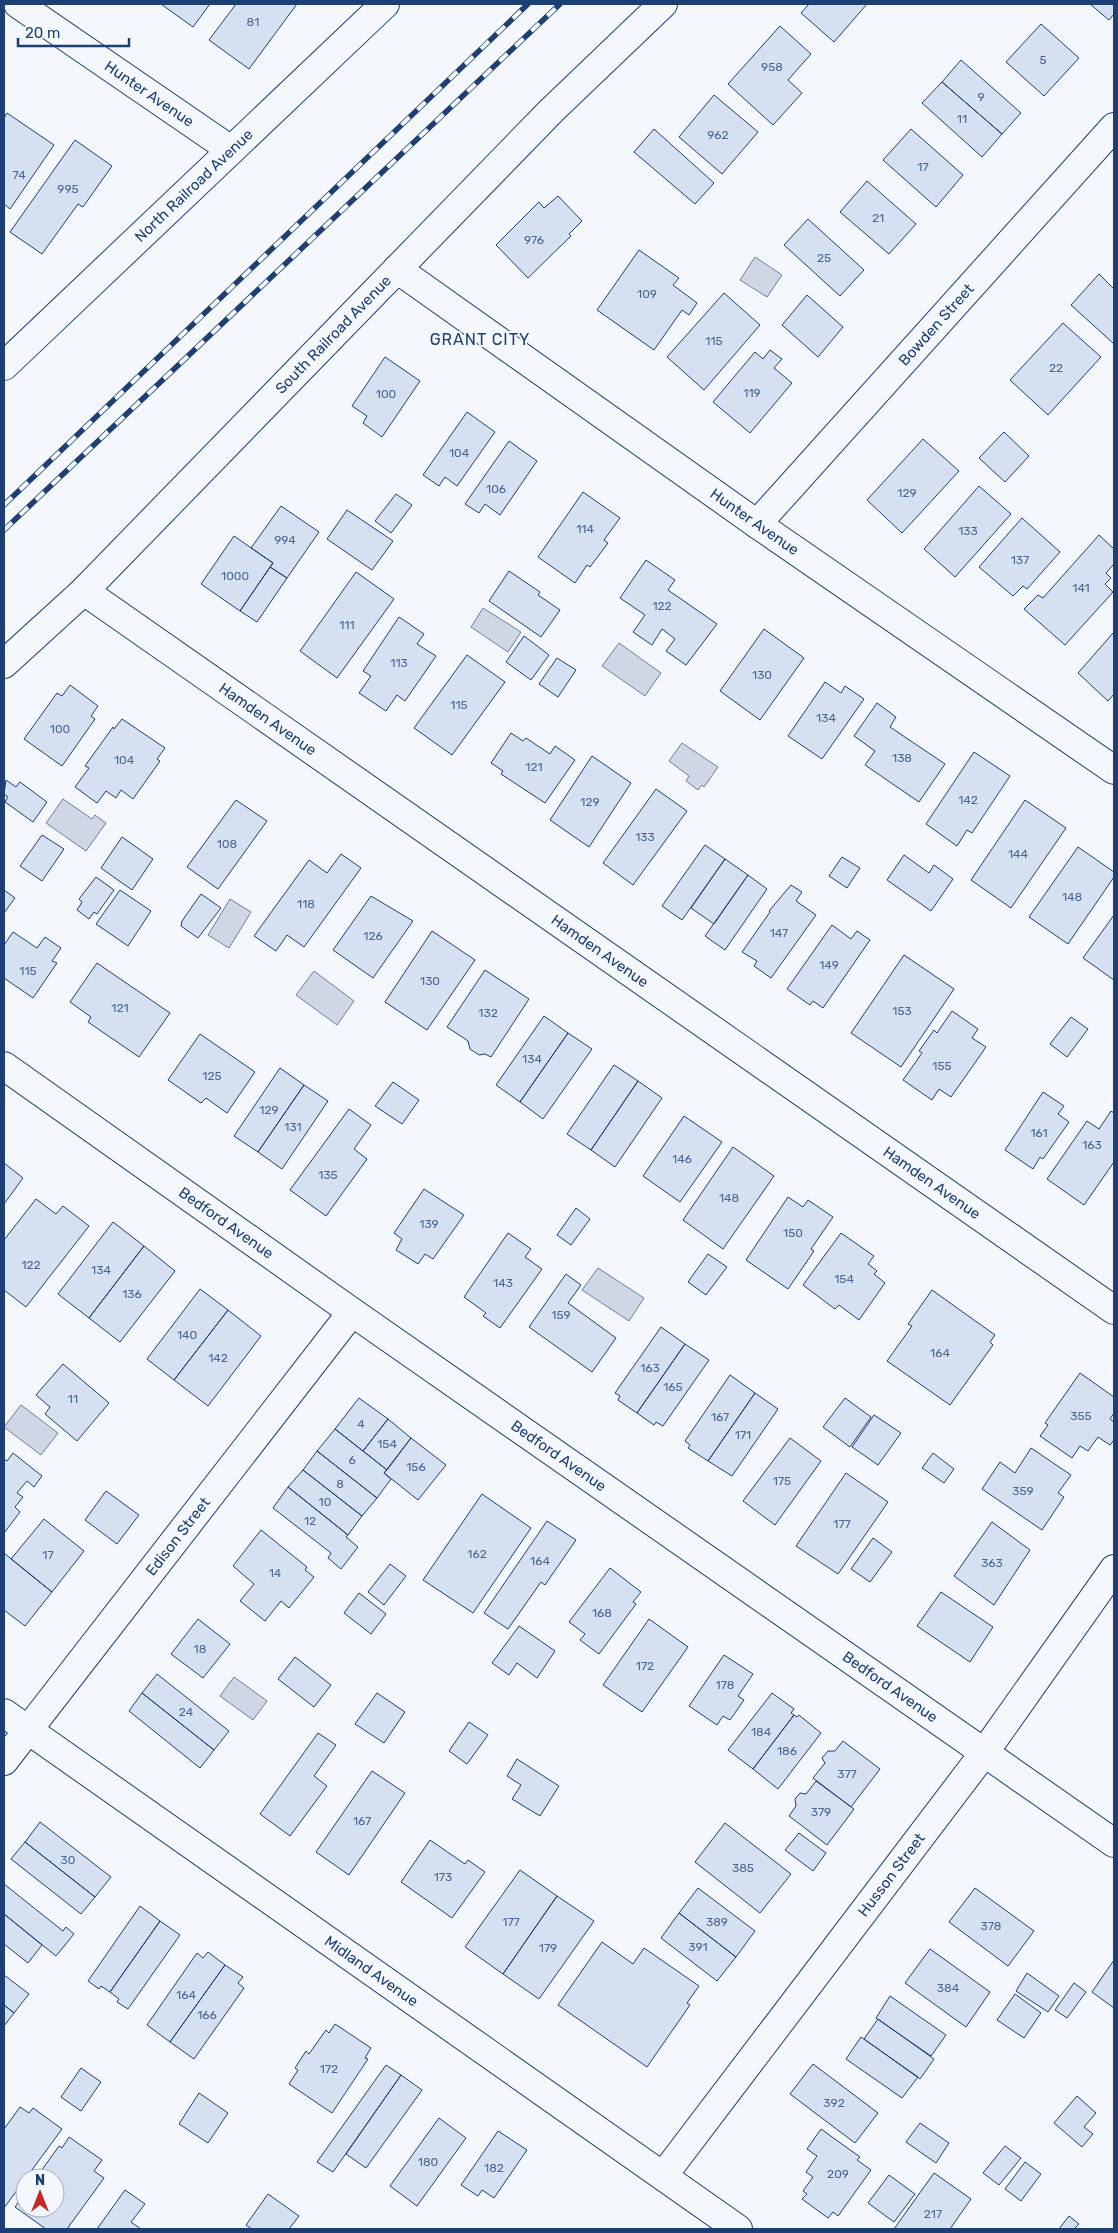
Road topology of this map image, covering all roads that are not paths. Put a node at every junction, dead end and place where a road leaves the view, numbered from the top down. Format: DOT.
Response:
graph roads {
  1 [pos="18,4"];
  2 [pos="384,4"];
  3 [pos="663,4"];
  4 [pos="1114,127"];
  5 [pos="231,150"];
  6 [pos="398,269"];
  7 [pos="4,366"];
  8 [pos="756,524"];
  9 [pos="84,591"];
  10 [pos="4,664"];
  11 [pos="1114,770"];
  12 [pos="4,1066"];
  13 [pos="1114,1310"];
  14 [pos="352,1312"];
  15 [pos="1114,1570"];
  16 [pos="4,1713"];
  17 [pos="28,1730"];
  18 [pos="984,1753"];
  19 [pos="4,1761"];
  20 [pos="1114,1843"];
  21 [pos="663,2176"];
  22 [pos="738,2229"];
  1 -- 5 [label="street, Hunter Avenue"];
  2 -- 5 [label="street, North Railroad Avenue"];
  3 -- 6 [label="street, South Railroad Avenue"];
  4 -- 8 [label="street, Bowden Street"];
  5 -- 7 [label="street, North Railroad Avenue"];
  6 -- 8 [label="street, Hunter Avenue"];
  6 -- 9 [label="street, South Railroad Avenue"];
  8 -- 11 [label="street, Hunter Avenue"];
  9 -- 10 [label="street, South Railroad Avenue"];
  9 -- 13 [label="street, Hamden Avenue"];
  12 -- 14 [label="street, Bedford Avenue"];
  14 -- 17 [label="street, Edison Street"];
  14 -- 18 [label="street, Bedford Avenue"];
  15 -- 18 [label="street, Husson Street"];
  16 -- 17 [label="street, Midland Avenue"];
  17 -- 19 [label="street, Edison Street"];
  17 -- 21 [label="street, Midland Avenue"];
  18 -- 20 [label="street, Bedford Avenue"];
  18 -- 21 [label="street, Husson Street"];
  21 -- 22 [label="street, Midland Avenue"];
}
